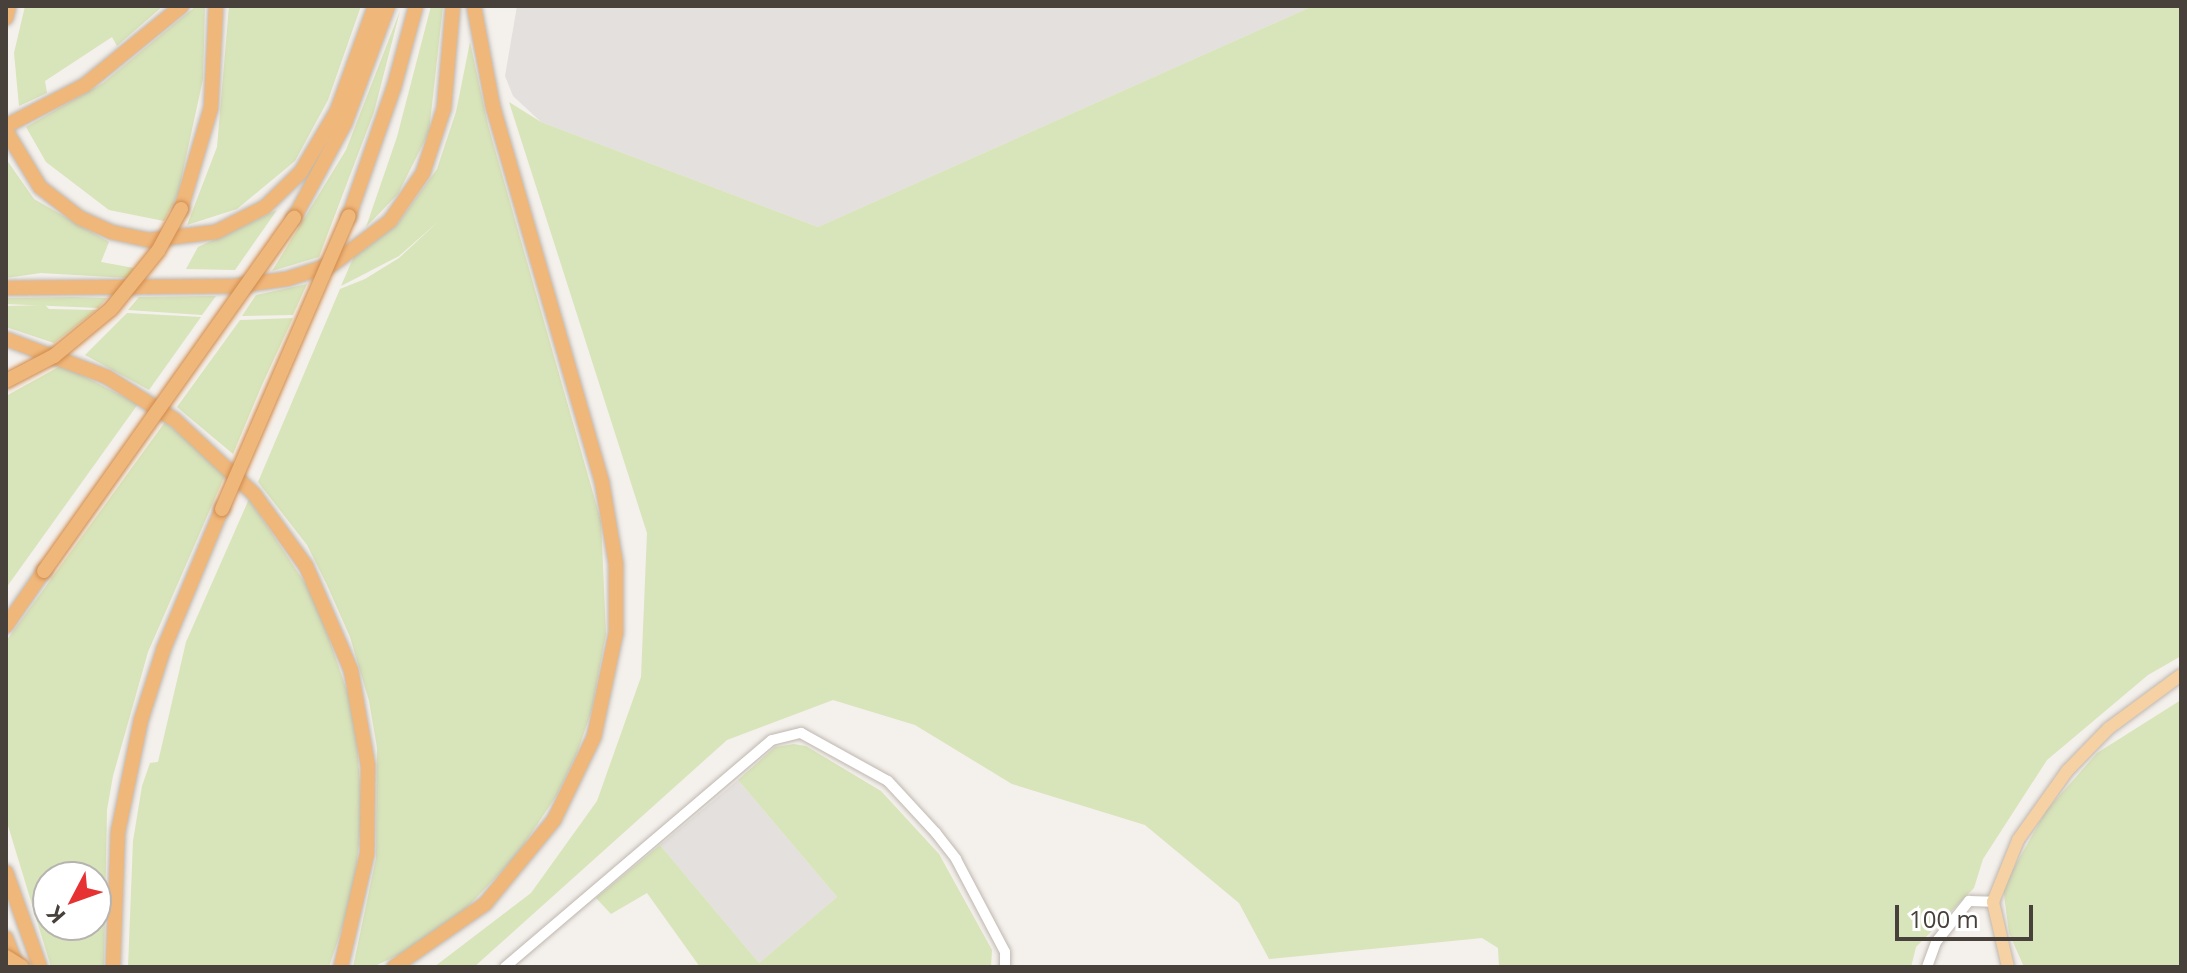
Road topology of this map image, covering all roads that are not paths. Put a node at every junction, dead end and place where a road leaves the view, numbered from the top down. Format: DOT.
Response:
graph roads {
  1 [pos="9,6"];
  2 [pos="182,6"];
  3 [pos="216,6"];
  4 [pos="375,6"];
  5 [pos="388,6"];
  6 [pos="416,6"];
  7 [pos="453,6"];
  8 [pos="474,6"];
  9 [pos="6,18"];
  10 [pos="6,128"];
  11 [pos="6,288"];
  12 [pos="6,339"];
  13 [pos="6,381"];
  14 [pos="6,626"];
  15 [pos="2181,675"];
  16 [pos="6,872"];
  17 [pos="1993,902"];
  18 [pos="6,938"];
  19 [pos="6,957"];
  20 [pos="19,967"];
  21 [pos="40,967"];
  22 [pos="113,967"];
  23 [pos="341,967"];
  24 [pos="394,967"];
  25 [pos="505,967"];
  26 [pos="1005,967"];
  27 [pos="1927,967"];
  28 [pos="2008,967"];
  1 -- 9 [label="highway"];
  2 -- 10 [label="highway"];
  3 -- 13 [label="highway, bridge"];
  4 -- 10 [label="highway"];
  5 -- 14 [label="highway, bridge"];
  6 -- 22 [label="highway, bridge"];
  7 -- 11 [label="highway"];
  8 -- 24 [label="highway"];
  12 -- 23 [label="highway"];
  15 -- 17 [label="main road"];
  16 -- 21 [label="highway"];
  17 -- 27 [label="street"];
  17 -- 28 [label="main road"];
  18 -- 20 [label="highway"];
  19 -- 20 [label="highway, bridge"];
  25 -- 26 [label="street"];
}
